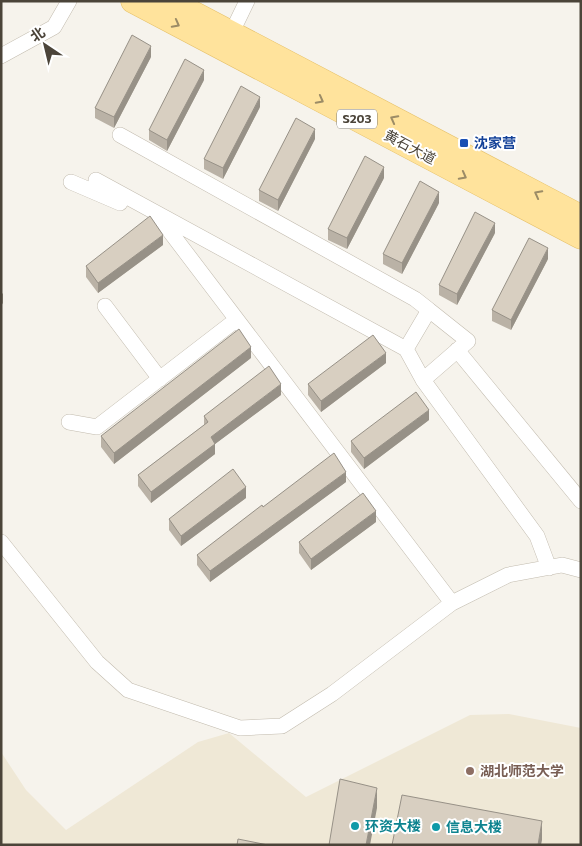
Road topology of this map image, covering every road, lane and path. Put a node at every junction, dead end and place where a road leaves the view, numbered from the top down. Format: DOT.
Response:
graph roads {
  1 [pos="69,1"];
  2 [pos="133,1"];
  3 [pos="170,1"];
  4 [pos="247,1"];
  5 [pos="231,34"];
  6 [pos="1,56"];
  7 [pos="120,135"];
  8 [pos="96,180"];
  9 [pos="71,182"];
  10 [pos="581,217"];
  11 [pos="581,237"];
  12 [pos="105,306"];
  13 [pos="429,310"];
  14 [pos="236,320"];
  15 [pos="406,349"];
  16 [pos="457,350"];
  17 [pos="160,378"];
  18 [pos="423,380"];
  19 [pos="69,422"];
  20 [pos="581,502"];
  21 [pos="1,542"];
  22 [pos="549,568"];
  23 [pos="581,570"];
  24 [pos="452,603"];
  1 -- 6 [label="street"];
  2 -- 11 [label="main road, 黄石大道 / S203, one-way"];
  3 -- 5 [label="main road, 黄石大道 / S203"];
  4 -- 5 [label="street"];
  10 -- 5 [label="main road, 黄石大道 / S203, one-way"];
  7 -- 13 [label="street"];
  8 -- 15 [label="street"];
  9 -- 14 [label="street"];
  12 -- 17 [label="street"];
  13 -- 15 [label="street"];
  13 -- 16 [label="street"];
  14 -- 17 [label="street"];
  14 -- 24 [label="street"];
  15 -- 18 [label="street"];
  16 -- 18 [label="street"];
  16 -- 20 [label="street"];
  17 -- 19 [label="street"];
  18 -- 22 [label="street"];
  21 -- 24 [label="street"];
  22 -- 23 [label="street"];
  22 -- 24 [label="street"];
}
